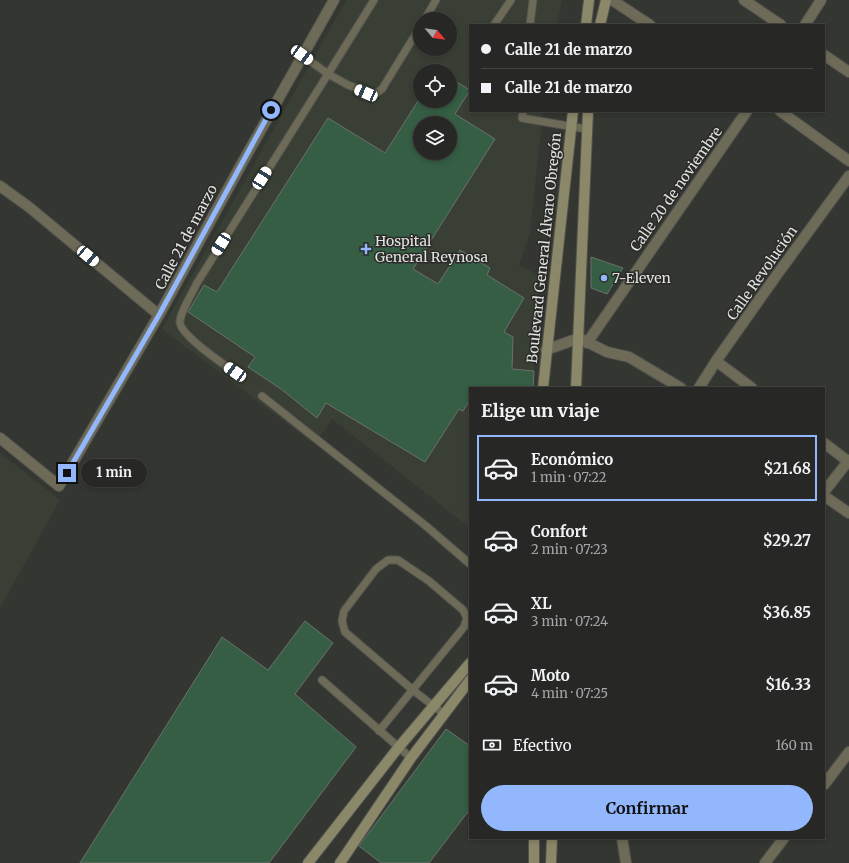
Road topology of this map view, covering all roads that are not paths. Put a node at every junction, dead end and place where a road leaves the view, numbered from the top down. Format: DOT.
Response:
graph roads {
  1 [pos="334,0"];
  2 [pos="374,0"];
  3 [pos="436,0"];
  4 [pos="511,0"];
  5 [pos="533,0"];
  6 [pos="589,0"];
  7 [pos="606,0"];
  8 [pos="612,0"];
  9 [pos="744,0"];
  10 [pos="821,0"];
  11 [pos="429,12"];
  12 [pos="495,24"];
  13 [pos="530,24"];
  14 [pos="586,24"];
  15 [pos="600,24"];
  16 [pos="648,24"];
  17 [pos="780,24"];
  18 [pos="806,24"];
  19 [pos="413,38"];
  20 [pos="302,55"];
  21 [pos="825,55"];
  22 [pos="849,72"];
  23 [pos="328,74"];
  24 [pos="573,112"];
  25 [pos="588,112"];
  26 [pos="746,112"];
  27 [pos="781,112"];
  28 [pos="522,114"];
  29 [pos="572,126"];
  30 [pos="586,129"];
  31 [pos="849,160"];
  32 [pos="849,176"];
  33 [pos="0,186"];
  34 [pos="159,315"];
  35 [pos="583,340"];
  36 [pos="546,350"];
  37 [pos="716,361"];
  38 [pos="235,372"];
  39 [pos="543,387"];
  40 [pos="576,387"];
  41 [pos="679,387"];
  42 [pos="700,387"];
  43 [pos="751,387"];
  44 [pos="262,396"];
  45 [pos="0,438"];
  46 [pos="825,444"];
  47 [pos="849,461"];
  48 [pos="825,491"];
  49 [pos="825,497"];
  50 [pos="849,514"];
  51 [pos="469,563"];
  52 [pos="469,664"];
  53 [pos="322,680"];
  54 [pos="469,681"];
  55 [pos="414,691"];
  56 [pos="434,706"];
  57 [pos="444,714"];
  58 [pos="379,731"];
  59 [pos="398,748"];
  60 [pos="849,752"];
  61 [pos="411,758"];
  62 [pos="825,784"];
  63 [pos="534,839"];
  64 [pos="552,839"];
  65 [pos="622,839"];
  66 [pos="783,839"];
  67 [pos="308,863"];
  68 [pos="340,863"];
  69 [pos="534,863"];
  70 [pos="551,863"];
  71 [pos="626,863"];
  72 [pos="765,863"];
  1 -- 20 [label="street, Calle 21 de marzo"];
  2 -- 23 [label="lane"];
  3 -- 11 [label="lane"];
  4 -- 12 [label="lane"];
  5 -- 13 [label="lane"];
  6 -- 14 [label="main road"];
  7 -- 15 [label="main road"];
  8 -- 16 [label="street"];
  9 -- 17 [label="street"];
  10 -- 18 [label="street"];
  19 -- 23 [label="lane"];
  20 -- 23 [label="lane"];
  20 -- 34 [label="street, Calle 21 de marzo"];
  21 -- 22 [label="street"];
  23 -- 38 [label="lane"];
  24 -- 29 [label="main road, Boulevard General Álvaro Obregón"];
  25 -- 30 [label="main road, Boulevard General Álvaro Obregón"];
  26 -- 35 [label="street, Calle 20 de noviembre"];
  27 -- 31 [label="street"];
  28 -- 29 [label="lane"];
  29 -- 30 [label="lane"];
  29 -- 36 [label="main road, Boulevard General Álvaro Obregón"];
  30 -- 35 [label="main road, Boulevard General Álvaro Obregón"];
  32 -- 37 [label="street, Calle Revolución"];
  33 -- 34 [label="street"];
  34 -- 45 [label="street, Calle 21 de marzo"];
  35 -- 36 [label="street"];
  35 -- 40 [label="main road, Boulevard General Álvaro Obregón"];
  35 -- 41 [label="street"];
  36 -- 39 [label="main road, Boulevard General Álvaro Obregón"];
  37 -- 42 [label="street, Calle Revolución"];
  37 -- 43 [label="street"];
  44 -- 51 [label="lane"];
  46 -- 47 [label="street"];
  47 -- 48 [label="street"];
  49 -- 50 [label="street"];
  52 -- 56 [label="main road"];
  53 -- 58 [label="lane"];
  54 -- 57 [label="main road"];
  55 -- 55 [label="lane"];
  55 -- 56 [label="lane"];
  55 -- 58 [label="lane"];
  56 -- 57 [label="lane"];
  56 -- 59 [label="main road"];
  57 -- 61 [label="main road"];
  58 -- 59 [label="lane"];
  59 -- 61 [label="lane"];
  59 -- 67 [label="main road"];
  60 -- 62 [label="street"];
  61 -- 68 [label="main road"];
  63 -- 69 [label="main road"];
  64 -- 70 [label="main road"];
  65 -- 71 [label="street"];
  66 -- 72 [label="street"];
}
